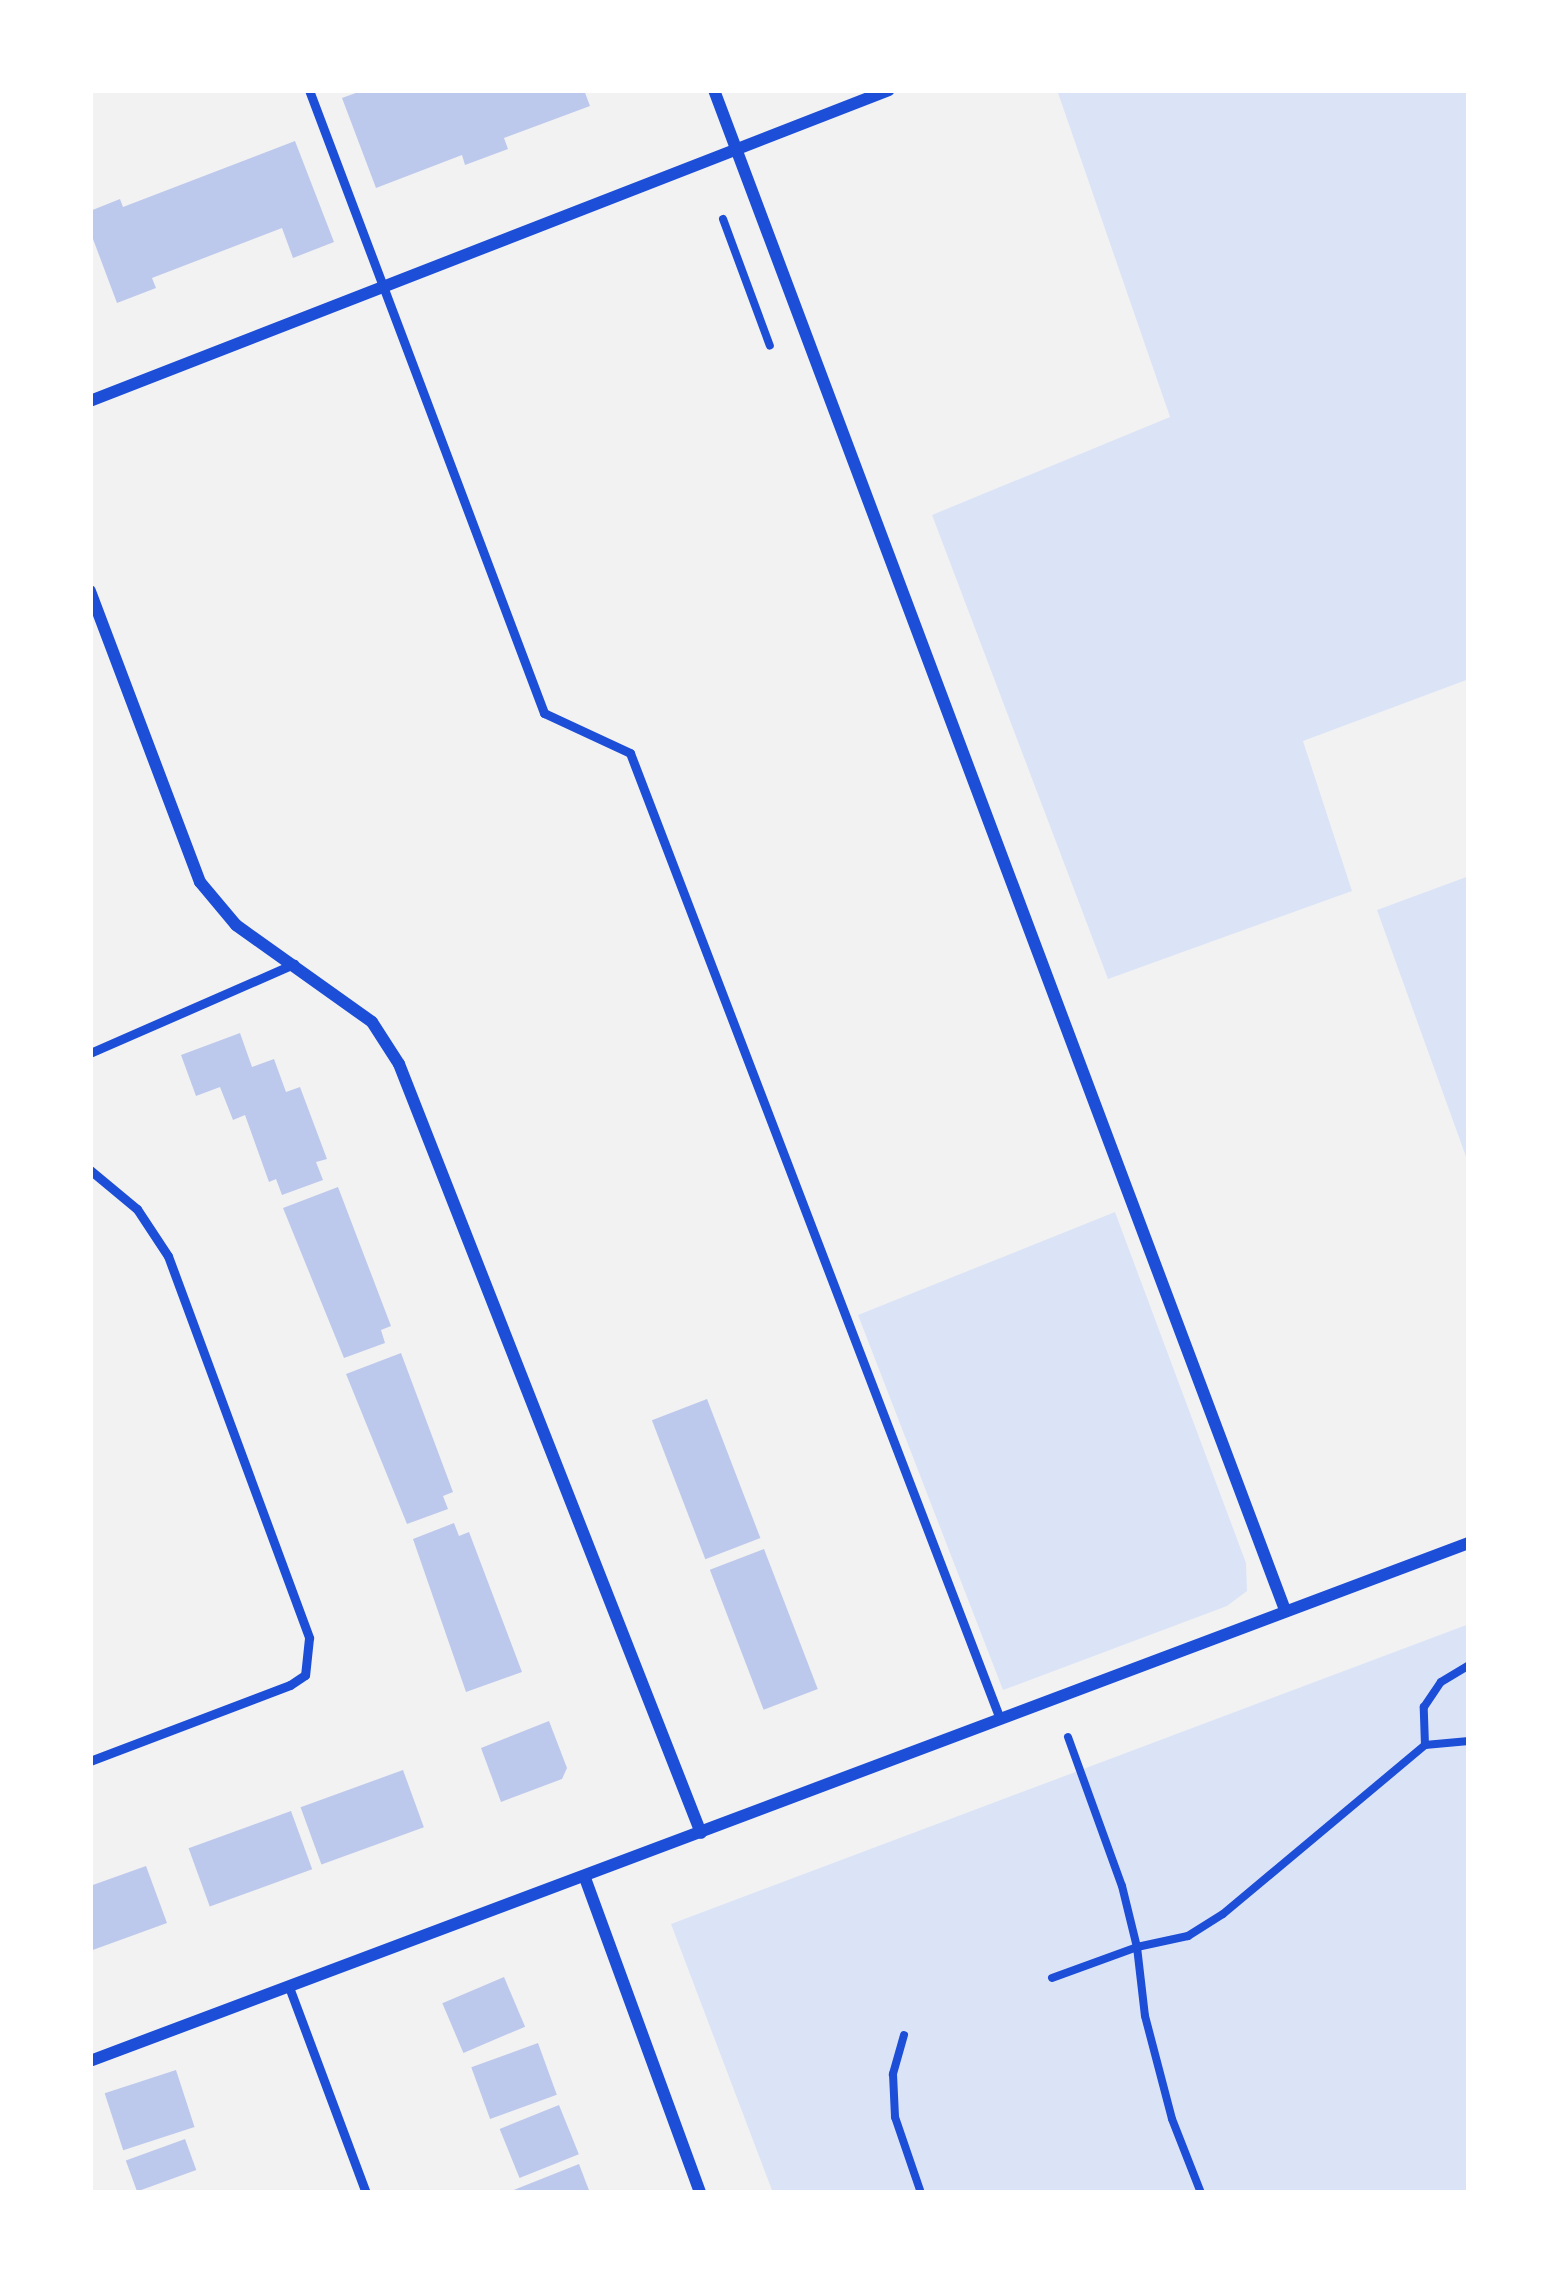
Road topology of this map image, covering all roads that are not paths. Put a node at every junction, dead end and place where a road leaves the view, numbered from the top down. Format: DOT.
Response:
graph roads {
  1 [pos="309,90"];
  2 [pos="714,90"];
  3 [pos="889,90"];
  4 [pos="738,151"];
  5 [pos="382,286"];
  6 [pos="90,401"];
  7 [pos="90,591"];
  8 [pos="294,964"];
  9 [pos="90,1053"];
  10 [pos="90,1170"];
  11 [pos="1469,1543"];
  12 [pos="1285,1610"];
  13 [pos="1000,1719"];
  14 [pos="90,1761"];
  15 [pos="701,1833"];
  16 [pos="585,1879"];
  17 [pos="289,1987"];
  18 [pos="90,2061"];
  19 [pos="366,2193"];
  20 [pos="700,2193"];
  1 -- 5 [label="lane"];
  2 -- 4 [label="street"];
  3 -- 4 [label="street"];
  4 -- 5 [label="street"];
  4 -- 12 [label="street"];
  5 -- 6 [label="street"];
  5 -- 13 [label="lane"];
  7 -- 8 [label="street"];
  8 -- 9 [label="lane"];
  8 -- 15 [label="street"];
  10 -- 14 [label="lane"];
  11 -- 12 [label="street"];
  12 -- 13 [label="street"];
  13 -- 15 [label="street"];
  15 -- 16 [label="street"];
  16 -- 17 [label="street"];
  16 -- 20 [label="street"];
  17 -- 18 [label="street"];
  17 -- 19 [label="lane"];
}
